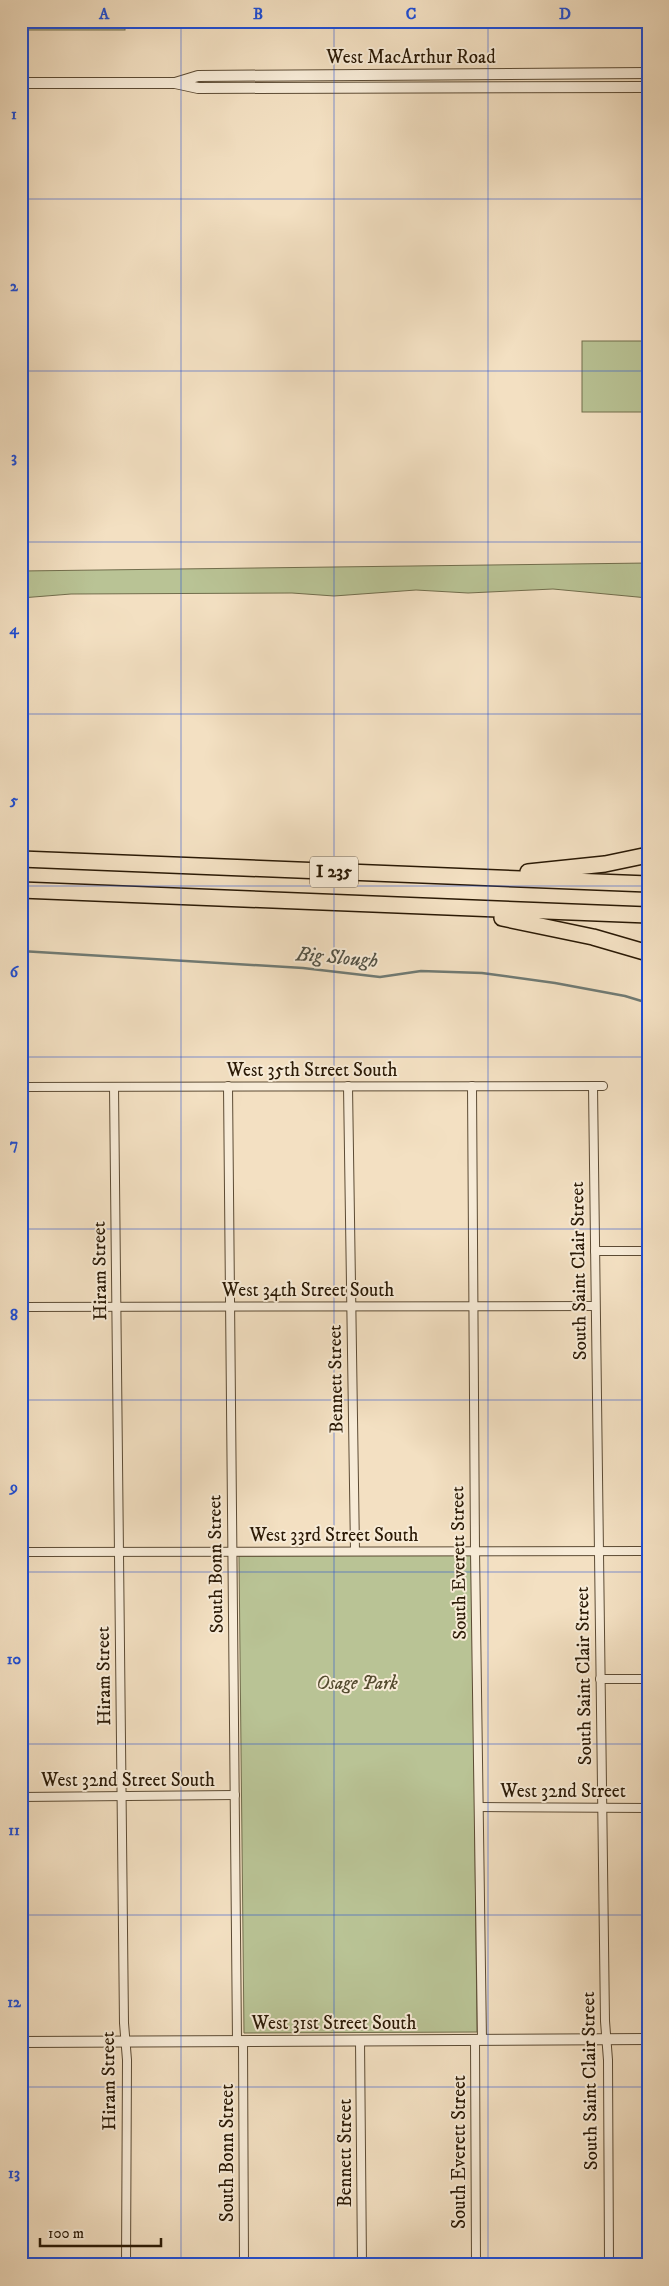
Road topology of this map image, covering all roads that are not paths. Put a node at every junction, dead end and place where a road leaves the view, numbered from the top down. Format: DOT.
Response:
graph roads {
  1 [pos="648,73"];
  2 [pos="21,83"];
  3 [pos="175,83"];
  4 [pos="648,87"];
  5 [pos="648,855"];
  6 [pos="21,859"];
  7 [pos="466,878"];
  8 [pos="648,884"];
  9 [pos="21,890"];
  10 [pos="434,907"];
  11 [pos="648,915"];
  12 [pos="648,953"];
  13 [pos="228,1086"];
  14 [pos="348,1086"];
  15 [pos="472,1086"];
  16 [pos="593,1086"];
  17 [pos="603,1086"];
  18 [pos="21,1087"];
  19 [pos="114,1087"];
  20 [pos="595,1251"];
  21 [pos="648,1251"];
  22 [pos="352,1306"];
  23 [pos="473,1306"];
  24 [pos="595,1306"];
  25 [pos="21,1307"];
  26 [pos="116,1307"];
  27 [pos="230,1307"];
  28 [pos="355,1551"];
  29 [pos="475,1551"];
  30 [pos="598,1551"];
  31 [pos="648,1551"];
  32 [pos="21,1552"];
  33 [pos="119,1552"];
  34 [pos="232,1552"];
  35 [pos="600,1679"];
  36 [pos="648,1679"];
  37 [pos="235,1795"];
  38 [pos="21,1796"];
  39 [pos="122,1796"];
  40 [pos="479,1807"];
  41 [pos="602,1808"];
  42 [pos="648,1808"];
  43 [pos="606,2039"];
  44 [pos="648,2039"];
  45 [pos="360,2040"];
  46 [pos="479,2040"];
  47 [pos="126,2041"];
  48 [pos="240,2041"];
  49 [pos="21,2042"];
  50 [pos="126,2265"];
  51 [pos="244,2265"];
  52 [pos="362,2265"];
  53 [pos="476,2265"];
  54 [pos="609,2265"];
  1 -- 3 [label="street, West MacArthur Road"];
  2 -- 3 [label="street, West MacArthur Road"];
  3 -- 4 [label="street, West MacArthur Road"];
  5 -- 7 [label="highway"];
  6 -- 7 [label="highway, I 235"];
  7 -- 8 [label="highway, I 235"];
  9 -- 10 [label="highway, I 235"];
  10 -- 11 [label="highway, I 235"];
  10 -- 12 [label="highway"];
  13 -- 14 [label="street, West 35th Street South"];
  13 -- 19 [label="street, West 35th Street South"];
  13 -- 27 [label="street, South Bonn Street"];
  14 -- 15 [label="street, West 35th Street South"];
  14 -- 22 [label="street, Bennett Street"];
  15 -- 16 [label="street, West 35th Street South"];
  15 -- 23 [label="street, South Everett Street"];
  16 -- 17 [label="street, West 35th Street South"];
  16 -- 20 [label="street, South Saint Clair Street"];
  18 -- 19 [label="street, West 35th Street South"];
  19 -- 26 [label="street, Hiram Street"];
  20 -- 21 [label="street"];
  20 -- 24 [label="street, South Saint Clair Street"];
  22 -- 23 [label="street, West 34th Street South"];
  22 -- 27 [label="street, West 34th Street South"];
  22 -- 28 [label="street, Bennett Street"];
  23 -- 24 [label="street, West 34th Street South"];
  23 -- 29 [label="street, South Everett Street"];
  24 -- 30 [label="street, South Saint Clair Street"];
  25 -- 26 [label="street, West 34th Street South"];
  26 -- 27 [label="street, West 34th Street South"];
  26 -- 33 [label="street, Hiram Street"];
  27 -- 34 [label="street, South Bonn Street"];
  28 -- 29 [label="street, West 33rd Street South"];
  28 -- 34 [label="street, West 33rd Street South"];
  29 -- 30 [label="street, West 33rd Street South"];
  29 -- 40 [label="street, South Everett Street"];
  30 -- 31 [label="street, West 33rd Street South"];
  30 -- 35 [label="street, South Saint Clair Street"];
  32 -- 33 [label="street, West 33rd Street South"];
  33 -- 34 [label="street, West 33rd Street South"];
  33 -- 39 [label="street, Hiram Street"];
  34 -- 37 [label="street, South Bonn Street"];
  35 -- 36 [label="street"];
  35 -- 41 [label="street, South Saint Clair Street"];
  37 -- 39 [label="street, West 32nd Street South"];
  37 -- 48 [label="street, South Bonn Street"];
  38 -- 39 [label="street, West 32nd Street South"];
  39 -- 47 [label="street, Hiram Street"];
  40 -- 41 [label="street, West 32nd Street"];
  40 -- 46 [label="street, South Everett Street"];
  41 -- 42 [label="street, West 32nd Street"];
  41 -- 43 [label="street, South Saint Clair Street"];
  43 -- 44 [label="street, West 31st Street South"];
  43 -- 46 [label="street, West 31st Street South"];
  43 -- 54 [label="street, South Saint Clair Street"];
  45 -- 46 [label="street, West 31st Street South"];
  45 -- 48 [label="street, West 31st Street South"];
  45 -- 52 [label="street, Bennett Street"];
  46 -- 53 [label="street, South Everett Street"];
  47 -- 48 [label="street, West 31st Street South"];
  47 -- 49 [label="street, West 31st Street South"];
  47 -- 50 [label="street, Hiram Street"];
  48 -- 51 [label="street, South Bonn Street"];
}
